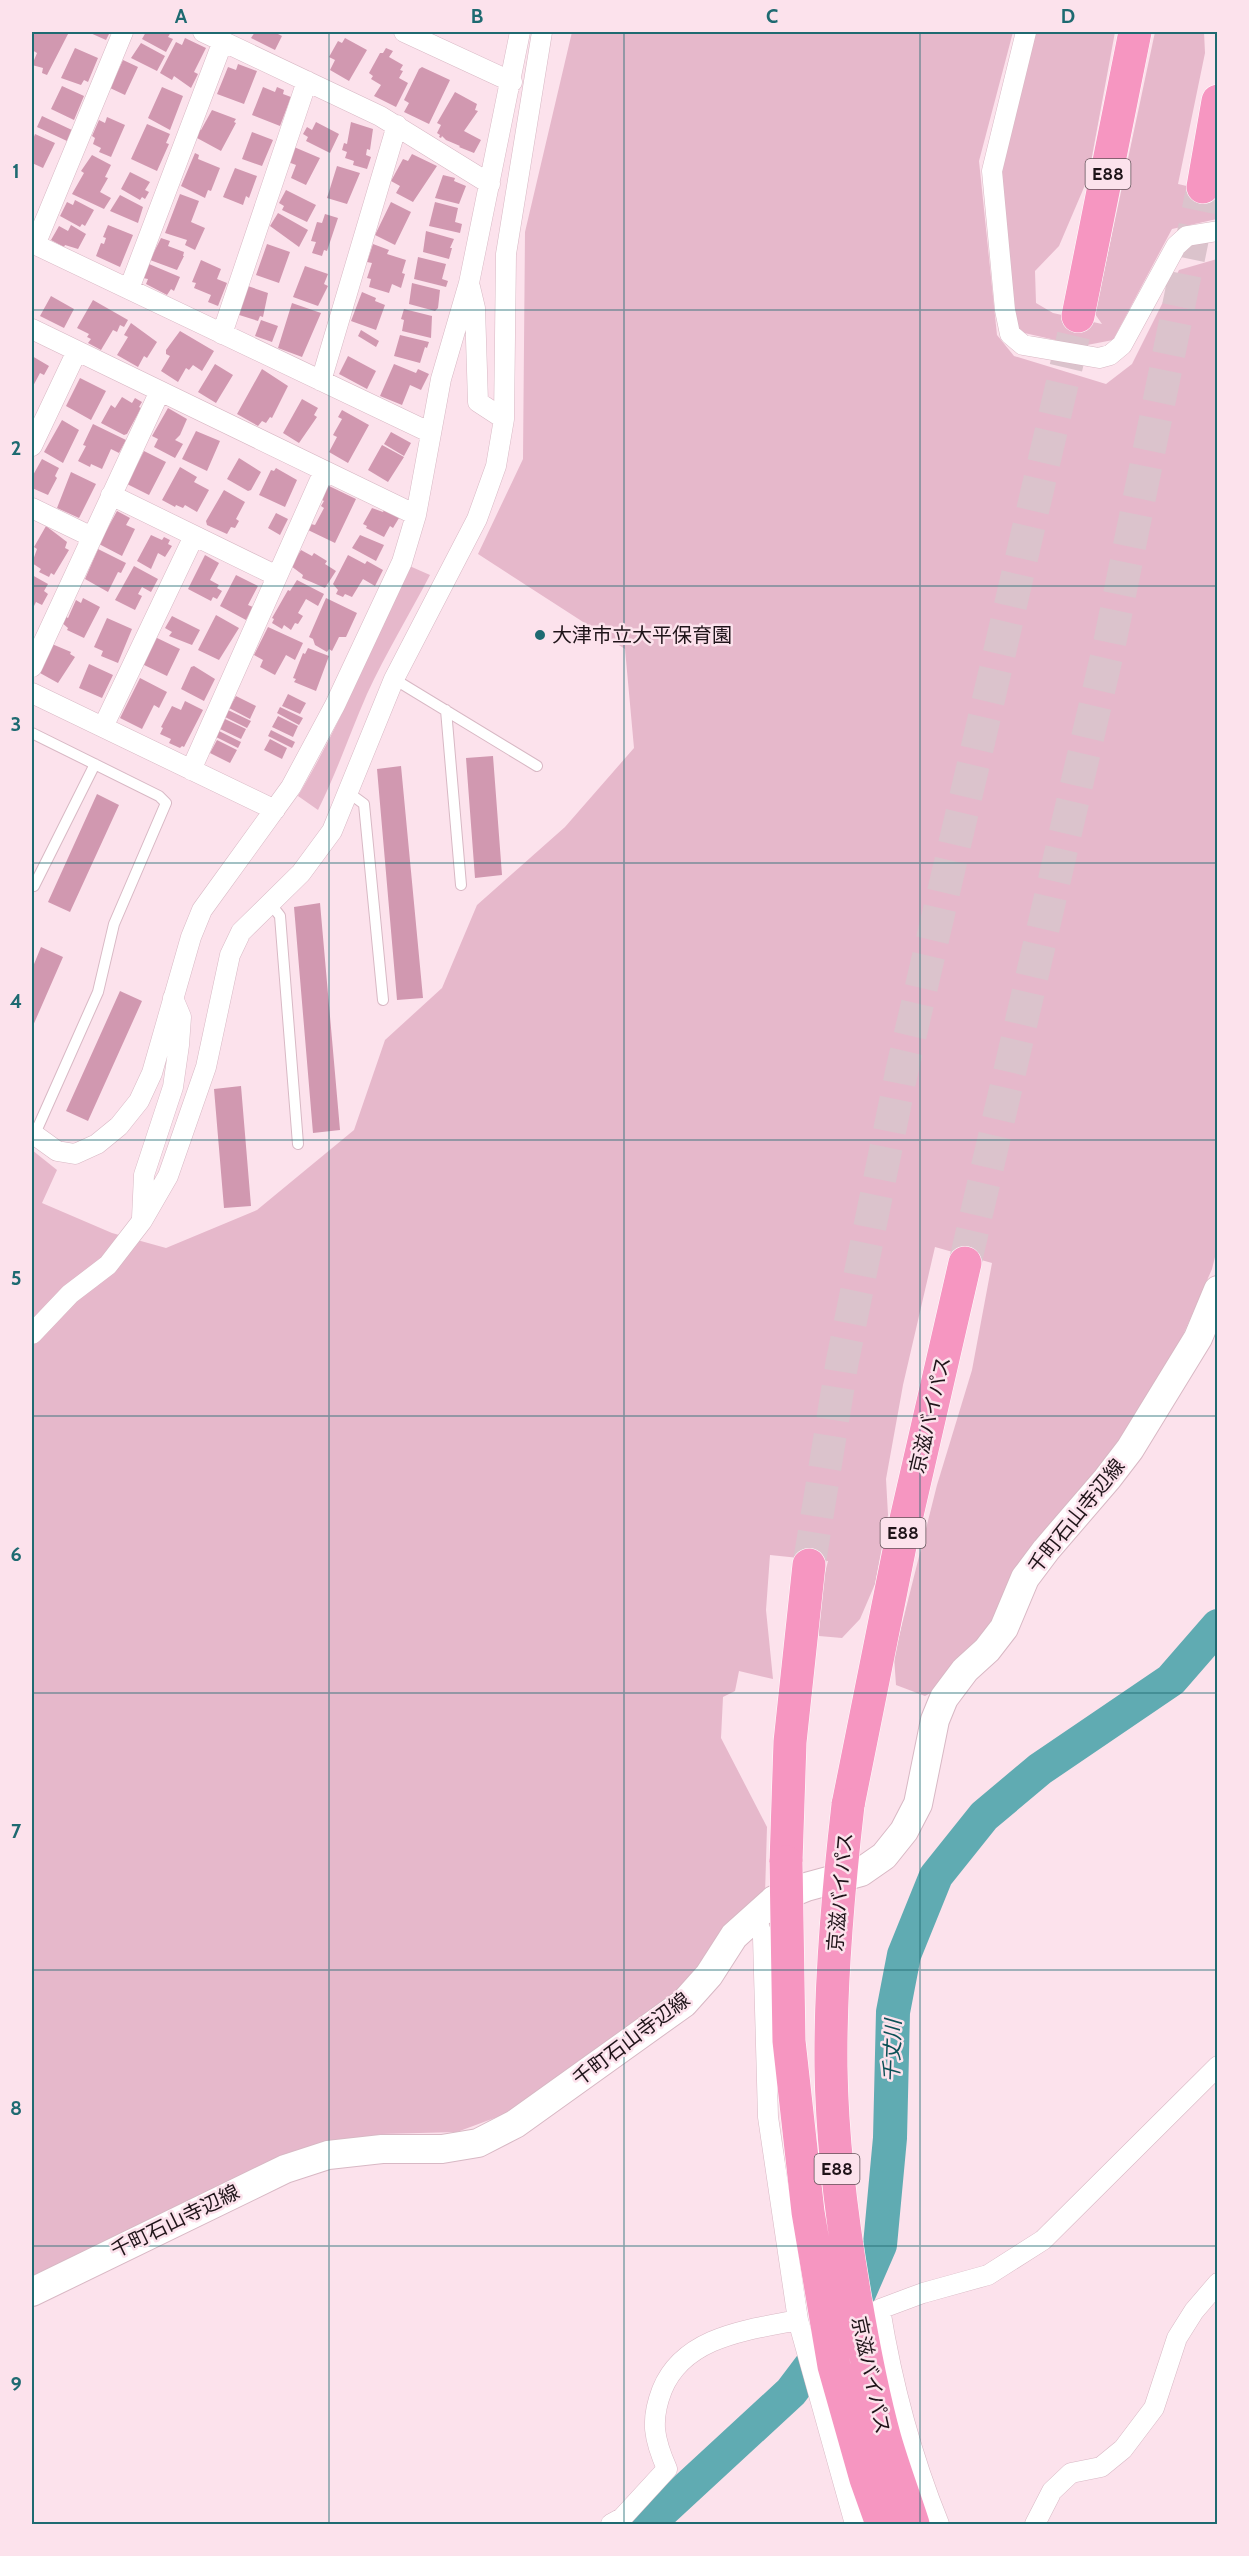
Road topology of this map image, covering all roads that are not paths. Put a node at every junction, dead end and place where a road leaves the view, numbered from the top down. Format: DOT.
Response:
graph roads {
  1 [pos="123,32"];
  2 [pos="203,32"];
  3 [pos="404,32"];
  4 [pos="520,32"];
  5 [pos="542,32"];
  6 [pos="1026,32"];
  7 [pos="1135,32"];
  8 [pos="223,41"];
  9 [pos="307,81"];
  10 [pos="512,82"];
  11 [pos="1218,101"];
  12 [pos="397,125"];
  13 [pos="490,184"];
  14 [pos="1203,187"];
  15 [pos="1218,231"];
  16 [pos="33,244"];
  17 [pos="469,283"];
  18 [pos="129,290"];
  19 [pos="1078,316"];
  20 [pos="32,329"];
  21 [pos="222,334"];
  22 [pos="77,351"];
  23 [pos="321,381"];
  24 [pos="160,391"];
  25 [pos="504,419"];
  26 [pos="431,433"];
  27 [pos="32,446"];
  28 [pos="324,471"];
  29 [pos="111,495"];
  30 [pos="32,508"];
  31 [pos="416,515"];
  32 [pos="194,536"];
  33 [pos="92,537"];
  34 [pos="277,576"];
  35 [pos="32,667"];
  36 [pos="394,679"];
  37 [pos="32,693"];
  38 [pos="446,710"];
  39 [pos="103,727"];
  40 [pos="32,733"];
  41 [pos="95,764"];
  42 [pos="537,766"];
  43 [pos="191,770"];
  44 [pos="349,793"];
  45 [pos="275,810"];
  46 [pos="460,885"];
  47 [pos="34,886"];
  48 [pos="270,903"];
  49 [pos="173,998"];
  50 [pos="383,1000"];
  51 [pos="33,1134"];
  52 [pos="298,1144"];
  53 [pos="142,1221"];
  54 [pos="965,1263"];
  55 [pos="1218,1290"];
  56 [pos="32,1334"];
  57 [pos="809,1565"];
  58 [pos="755,1916"];
  59 [pos="1218,2066"];
  60 [pos="1218,2283"];
  61 [pos="32,2292"];
  62 [pos="799,2326"];
  63 [pos="888,2360"];
  64 [pos="814,2381"];
  65 [pos="610,2524"];
  66 [pos="855,2524"];
  67 [pos="882,2524"];
  68 [pos="914,2524"];
  69 [pos="939,2524"];
  70 [pos="1035,2524"];
  1 -- 16 [label="street"];
  2 -- 8 [label="street"];
  3 -- 10 [label="street"];
  4 -- 10 [label="street"];
  5 -- 25 [label="street"];
  6 -- 15 [label="street"];
  7 -- 19 [label="highway, E88"];
  8 -- 9 [label="street"];
  8 -- 18 [label="street"];
  9 -- 12 [label="street"];
  9 -- 21 [label="street"];
  10 -- 13 [label="street"];
  11 -- 14 [label="highway"];
  12 -- 13 [label="street"];
  12 -- 23 [label="street"];
  13 -- 17 [label="street"];
  16 -- 18 [label="street"];
  17 -- 25 [label="street"];
  17 -- 26 [label="street"];
  18 -- 21 [label="street"];
  20 -- 22 [label="street"];
  21 -- 23 [label="street"];
  22 -- 24 [label="street"];
  22 -- 27 [label="street"];
  23 -- 26 [label="street"];
  24 -- 28 [label="street"];
  24 -- 29 [label="street"];
  25 -- 36 [label="street"];
  26 -- 31 [label="street"];
  28 -- 31 [label="street"];
  28 -- 34 [label="street"];
  29 -- 32 [label="street"];
  29 -- 33 [label="street"];
  30 -- 33 [label="street"];
  31 -- 45 [label="street"];
  32 -- 34 [label="street"];
  32 -- 39 [label="street"];
  33 -- 35 [label="street"];
  34 -- 43 [label="street"];
  36 -- 38 [label="lane"];
  36 -- 44 [label="street"];
  37 -- 39 [label="street"];
  38 -- 42 [label="lane"];
  38 -- 46 [label="lane"];
  39 -- 43 [label="street"];
  40 -- 41 [label="lane"];
  41 -- 47 [label="lane"];
  41 -- 51 [label="lane"];
  43 -- 45 [label="street"];
  44 -- 48 [label="street"];
  44 -- 50 [label="lane"];
  45 -- 49 [label="street"];
  48 -- 52 [label="lane"];
  48 -- 53 [label="street"];
  49 -- 51 [label="street"];
  49 -- 53 [label="street"];
  53 -- 56 [label="street"];
  54 -- 68 [label="highway, 京滋バイパス / E88, bridge"];
  55 -- 58 [label="main road, 千町石山寺辺線"];
  57 -- 67 [label="highway, 京滋バイパス / E88, bridge"];
  58 -- 61 [label="main road, 千町石山寺辺線"];
  58 -- 62 [label="street"];
  59 -- 63 [label="street"];
  60 -- 70 [label="street"];
  62 -- 64 [label="street"];
  62 -- 65 [label="street"];
  63 -- 64 [label="street"];
  63 -- 69 [label="street"];
  64 -- 66 [label="street"];
}
